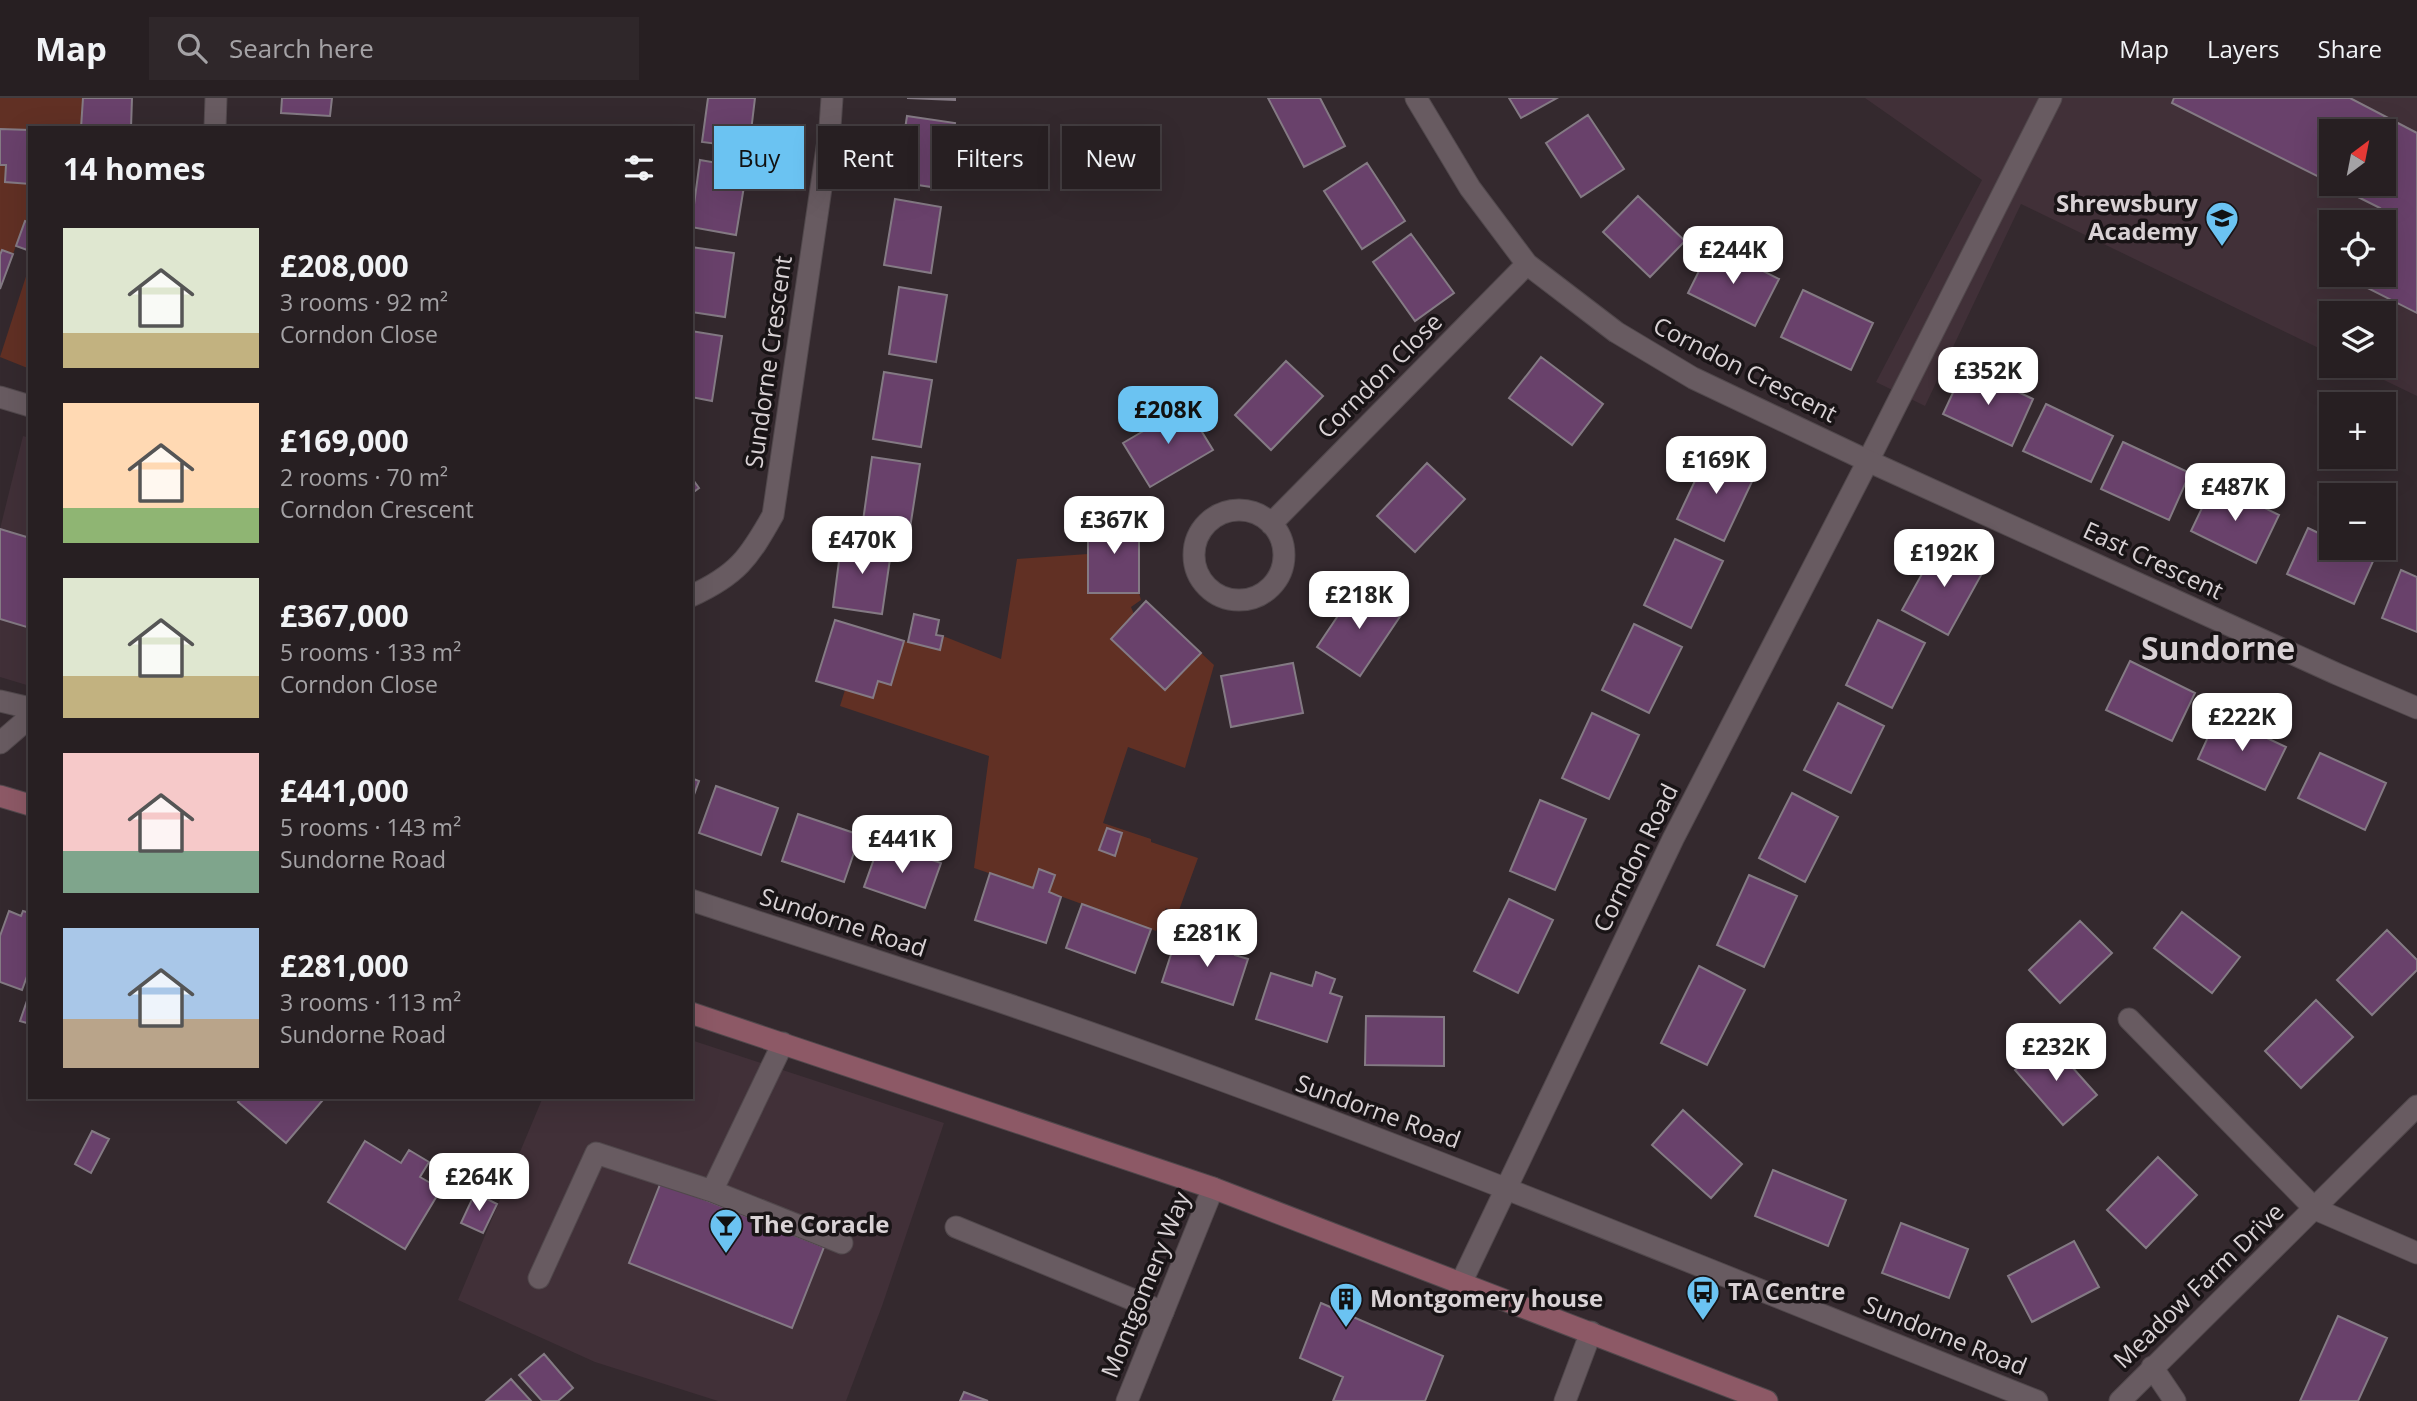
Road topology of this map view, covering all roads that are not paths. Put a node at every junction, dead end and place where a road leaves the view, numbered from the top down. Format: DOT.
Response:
graph roads {
  1 [pos="216,98"];
  2 [pos="832,98"];
  3 [pos="1416,98"];
  4 [pos="2051,98"];
  5 [pos="215,126"];
  6 [pos="1527,264"];
  7 [pos="0,397"];
  8 [pos="28,405"];
  9 [pos="1868,461"];
  10 [pos="1271,524"];
  11 [pos="693,595"];
  12 [pos="0,701"];
  13 [pos="28,708"];
  14 [pos="2417,708"];
  15 [pos="28,718"];
  16 [pos="0,743"];
  17 [pos="0,796"];
  18 [pos="28,804"];
  19 [pos="693,901"];
  20 [pos="693,1014"];
  21 [pos="2129,1018"];
  22 [pos="783,1043"];
  23 [pos="2417,1106"];
  24 [pos="1213,1188"];
  25 [pos="1507,1188"];
  26 [pos="712,1191"];
  27 [pos="2315,1209"];
  28 [pos="956,1227"];
  29 [pos="842,1243"];
  30 [pos="2417,1253"];
  31 [pos="539,1278"];
  32 [pos="1461,1283"];
  33 [pos="1163,1312"];
  34 [pos="1591,1332"];
  35 [pos="2152,1367"];
  36 [pos="1127,1401"];
  37 [pos="1565,1401"];
  38 [pos="1767,1401"];
  39 [pos="2037,1401"];
  40 [pos="2120,1401"];
  41 [pos="2175,1401"];
  1 -- 5 [label="street"];
  2 -- 11 [label="street, Sundorne Crescent"];
  3 -- 6 [label="street, Corndon Crescent"];
  4 -- 9 [label="street, Corndon Road"];
  6 -- 9 [label="street, Corndon Crescent"];
  6 -- 10 [label="street, Corndon Close"];
  7 -- 8 [label="street"];
  9 -- 14 [label="street, East Crescent"];
  9 -- 25 [label="street, Corndon Road"];
  10 -- 10 [label="street"];
  12 -- 13 [label="street"];
  15 -- 16 [label="street"];
  17 -- 18 [label="main road"];
  19 -- 25 [label="street, Sundorne Road"];
  20 -- 22 [label="main road"];
  21 -- 27 [label="street, Meadow Farm Drive"];
  22 -- 24 [label="main road"];
  22 -- 26 [label="street"];
  23 -- 27 [label="street, Meadow Farm Drive"];
  24 -- 32 [label="main road"];
  24 -- 33 [label="street, Montgomery Way"];
  25 -- 32 [label="street, Corndon Road"];
  25 -- 39 [label="street, Sundorne Road"];
  26 -- 29 [label="street"];
  26 -- 31 [label="street"];
  27 -- 30 [label="street"];
  27 -- 35 [label="street, Meadow Farm Drive"];
  28 -- 33 [label="street"];
  32 -- 34 [label="main road"];
  33 -- 36 [label="street, Montgomery Way"];
  34 -- 37 [label="street"];
  34 -- 38 [label="main road"];
  35 -- 40 [label="street, Meadow Farm Drive"];
  35 -- 41 [label="street"];
}
